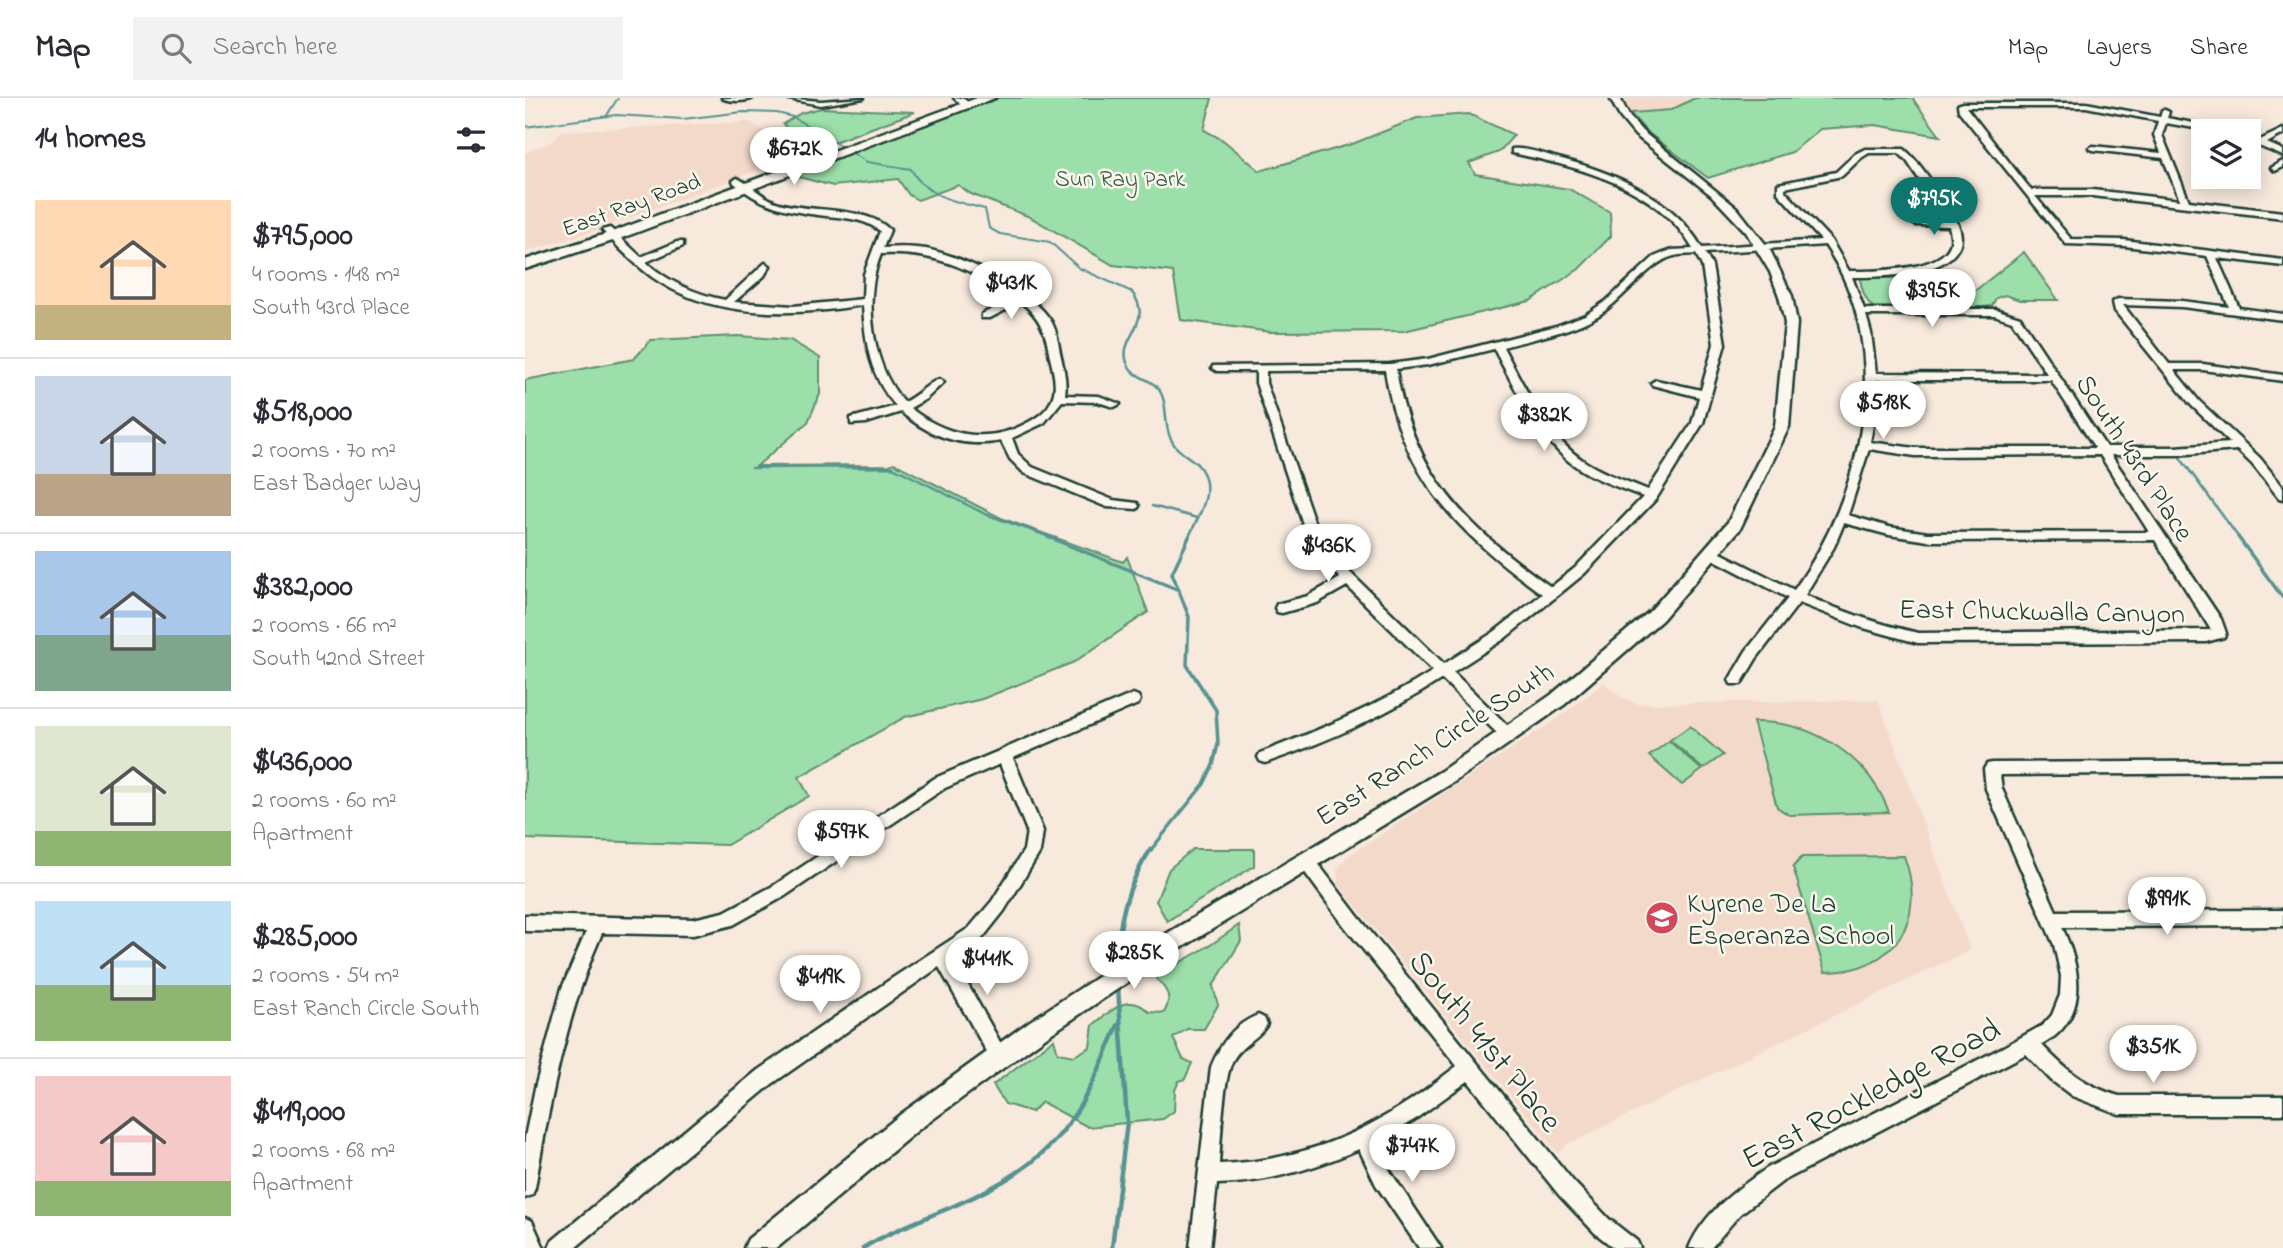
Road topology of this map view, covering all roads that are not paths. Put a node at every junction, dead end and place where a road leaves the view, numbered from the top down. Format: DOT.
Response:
graph roads {
  1 [pos="726,98"];
  2 [pos="749,98"];
  3 [pos="788,98"];
  4 [pos="860,98"];
  5 [pos="989,98"];
  6 [pos="1615,98"];
  7 [pos="962,100"];
  8 [pos="2164,115"];
  9 [pos="2191,122"];
  10 [pos="2283,131"];
  11 [pos="2261,143"];
  12 [pos="2093,148"];
  13 [pos="1515,151"];
  14 [pos="2283,153"];
  15 [pos="2166,156"];
  16 [pos="739,185"];
  17 [pos="2028,193"];
  18 [pos="2185,203"];
  19 [pos="2283,215"];
  20 [pos="1916,222"];
  21 [pos="1954,228"];
  22 [pos="610,233"];
  23 [pos="1827,242"];
  24 [pos="680,244"];
  25 [pos="1764,246"];
  26 [pos="1699,250"];
  27 [pos="877,251"];
  28 [pos="2211,254"];
  29 [pos="525,256"];
  30 [pos="640,261"];
  31 [pos="2283,263"];
  32 [pos="525,265"];
  33 [pos="765,266"];
  34 [pos="1847,274"];
  35 [pos="1022,298"];
  36 [pos="868,301"];
  37 [pos="728,302"];
  38 [pos="2235,310"];
  39 [pos="1862,312"];
  40 [pos="986,316"];
  41 [pos="2283,317"];
  42 [pos="1497,345"];
  43 [pos="1390,367"];
  44 [pos="2166,367"];
  45 [pos="1217,368"];
  46 [pos="1261,368"];
  47 [pos="1872,376"];
  48 [pos="2054,377"];
  49 [pos="2283,378"];
  50 [pos="939,382"];
  51 [pos="1656,383"];
  52 [pos="1707,395"];
  53 [pos="1059,398"];
  54 [pos="1114,404"];
  55 [pos="902,405"];
  56 [pos="855,421"];
  57 [pos="1006,436"];
  58 [pos="1866,445"];
  59 [pos="2241,446"];
  60 [pos="2102,451"];
  61 [pos="2283,495"];
  62 [pos="1652,496"];
  63 [pos="1133,506"];
  64 [pos="1842,518"];
  65 [pos="2159,536"];
  66 [pos="1713,554"];
  67 [pos="1347,580"];
  68 [pos="1552,594"];
  69 [pos="1797,595"];
  70 [pos="1282,608"];
  71 [pos="2218,633"];
  72 [pos="1443,672"];
  73 [pos="1736,680"];
  74 [pos="1133,700"];
  75 [pos="1509,736"];
  76 [pos="1004,755"];
  77 [pos="1265,757"];
  78 [pos="2283,767"];
  79 [pos="1307,862"];
  80 [pos="2283,918"];
  81 [pos="2050,919"];
  82 [pos="525,923"];
  83 [pos="597,926"];
  84 [pos="941,956"];
  85 [pos="1258,1024"];
  86 [pos="2028,1043"];
  87 [pos="999,1057"];
  88 [pos="1470,1068"];
  89 [pos="2283,1105"];
  90 [pos="1363,1137"];
  91 [pos="1208,1174"];
  92 [pos="525,1188"];
  93 [pos="525,1228"];
  94 [pos="534,1248"];
  95 [pos="559,1248"];
  96 [pos="757,1248"];
  97 [pos="1200,1248"];
  98 [pos="1431,1248"];
  99 [pos="1630,1248"];
  100 [pos="1699,1248"];
  1 -- 2 [label="street"];
  3 -- 4 [label="street"];
  5 -- 7 [label="main road, East Ray Road"];
  6 -- 25 [label="street, East Ranch Circle South"];
  7 -- 16 [label="main road, East Ray Road"];
  8 -- 9 [label="street"];
  8 -- 15 [label="street"];
  8 -- 17 [label="street"];
  10 -- 11 [label="street"];
  11 -- 14 [label="street"];
  12 -- 15 [label="street"];
  13 -- 26 [label="street"];
  15 -- 18 [label="street"];
  16 -- 22 [label="main road, East Ray Road"];
  16 -- 27 [label="street"];
  17 -- 18 [label="street"];
  17 -- 28 [label="street"];
  18 -- 19 [label="street"];
  20 -- 21 [label="street"];
  21 -- 23 [label="street"];
  21 -- 34 [label="street"];
  22 -- 29 [label="main road, East Ray Road"];
  22 -- 30 [label="street"];
  22 -- 32 [label="main road, East Ray Road"];
  23 -- 25 [label="street"];
  23 -- 34 [label="street"];
  24 -- 30 [label="street"];
  25 -- 26 [label="street"];
  25 -- 66 [label="street, East Ranch Circle South"];
  26 -- 42 [label="street"];
  26 -- 52 [label="street"];
  27 -- 35 [label="street"];
  27 -- 36 [label="street"];
  28 -- 31 [label="street"];
  28 -- 38 [label="street"];
  30 -- 37 [label="street"];
  33 -- 37 [label="street"];
  34 -- 39 [label="street"];
  35 -- 40 [label="street"];
  35 -- 53 [label="street"];
  36 -- 37 [label="street"];
  36 -- 55 [label="street"];
  38 -- 41 [label="street"];
  38 -- 44 [label="street"];
  39 -- 47 [label="street"];
  39 -- 48 [label="street, South 43rd Place"];
  42 -- 43 [label="street"];
  42 -- 62 [label="street"];
  43 -- 46 [label="street"];
  43 -- 68 [label="street"];
  44 -- 49 [label="street"];
  44 -- 59 [label="street"];
  45 -- 46 [label="street"];
  46 -- 67 [label="street"];
  47 -- 48 [label="street"];
  47 -- 58 [label="street"];
  48 -- 60 [label="street, South 43rd Place"];
  50 -- 55 [label="street"];
  51 -- 52 [label="street"];
  52 -- 62 [label="street"];
  53 -- 54 [label="street"];
  53 -- 57 [label="street"];
  55 -- 56 [label="street"];
  55 -- 57 [label="street"];
  57 -- 63 [label="street"];
  58 -- 60 [label="street"];
  58 -- 64 [label="street"];
  59 -- 60 [label="street"];
  59 -- 61 [label="street"];
  60 -- 65 [label="street, South 43rd Place"];
  62 -- 68 [label="street"];
  64 -- 65 [label="street"];
  64 -- 69 [label="street"];
  65 -- 71 [label="street, South 43rd Place"];
  66 -- 69 [label="street, East Chuckwalla Canyon"];
  66 -- 75 [label="street, East Ranch Circle South"];
  67 -- 70 [label="street"];
  67 -- 72 [label="street"];
  68 -- 72 [label="street"];
  69 -- 71 [label="street, East Chuckwalla Canyon"];
  69 -- 73 [label="street"];
  72 -- 75 [label="street"];
  72 -- 77 [label="street"];
  74 -- 76 [label="street"];
  75 -- 79 [label="street, East Ranch Circle South"];
  76 -- 83 [label="street"];
  76 -- 84 [label="street"];
  78 -- 81 [label="street"];
  79 -- 87 [label="street, East Ranch Circle South"];
  79 -- 88 [label="street, South 41st Place"];
  80 -- 81 [label="street"];
  81 -- 86 [label="street"];
  82 -- 83 [label="street"];
  83 -- 92 [label="street"];
  84 -- 87 [label="street"];
  84 -- 95 [label="street"];
  85 -- 91 [label="street"];
  86 -- 89 [label="street, East Rockledge Road"];
  86 -- 100 [label="street, East Rockledge Road"];
  87 -- 96 [label="street, East Ranch Circle South"];
  88 -- 90 [label="street"];
  88 -- 99 [label="street, South 41st Place"];
  90 -- 91 [label="street"];
  90 -- 98 [label="street"];
  91 -- 97 [label="street"];
  93 -- 94 [label="street"];
}
